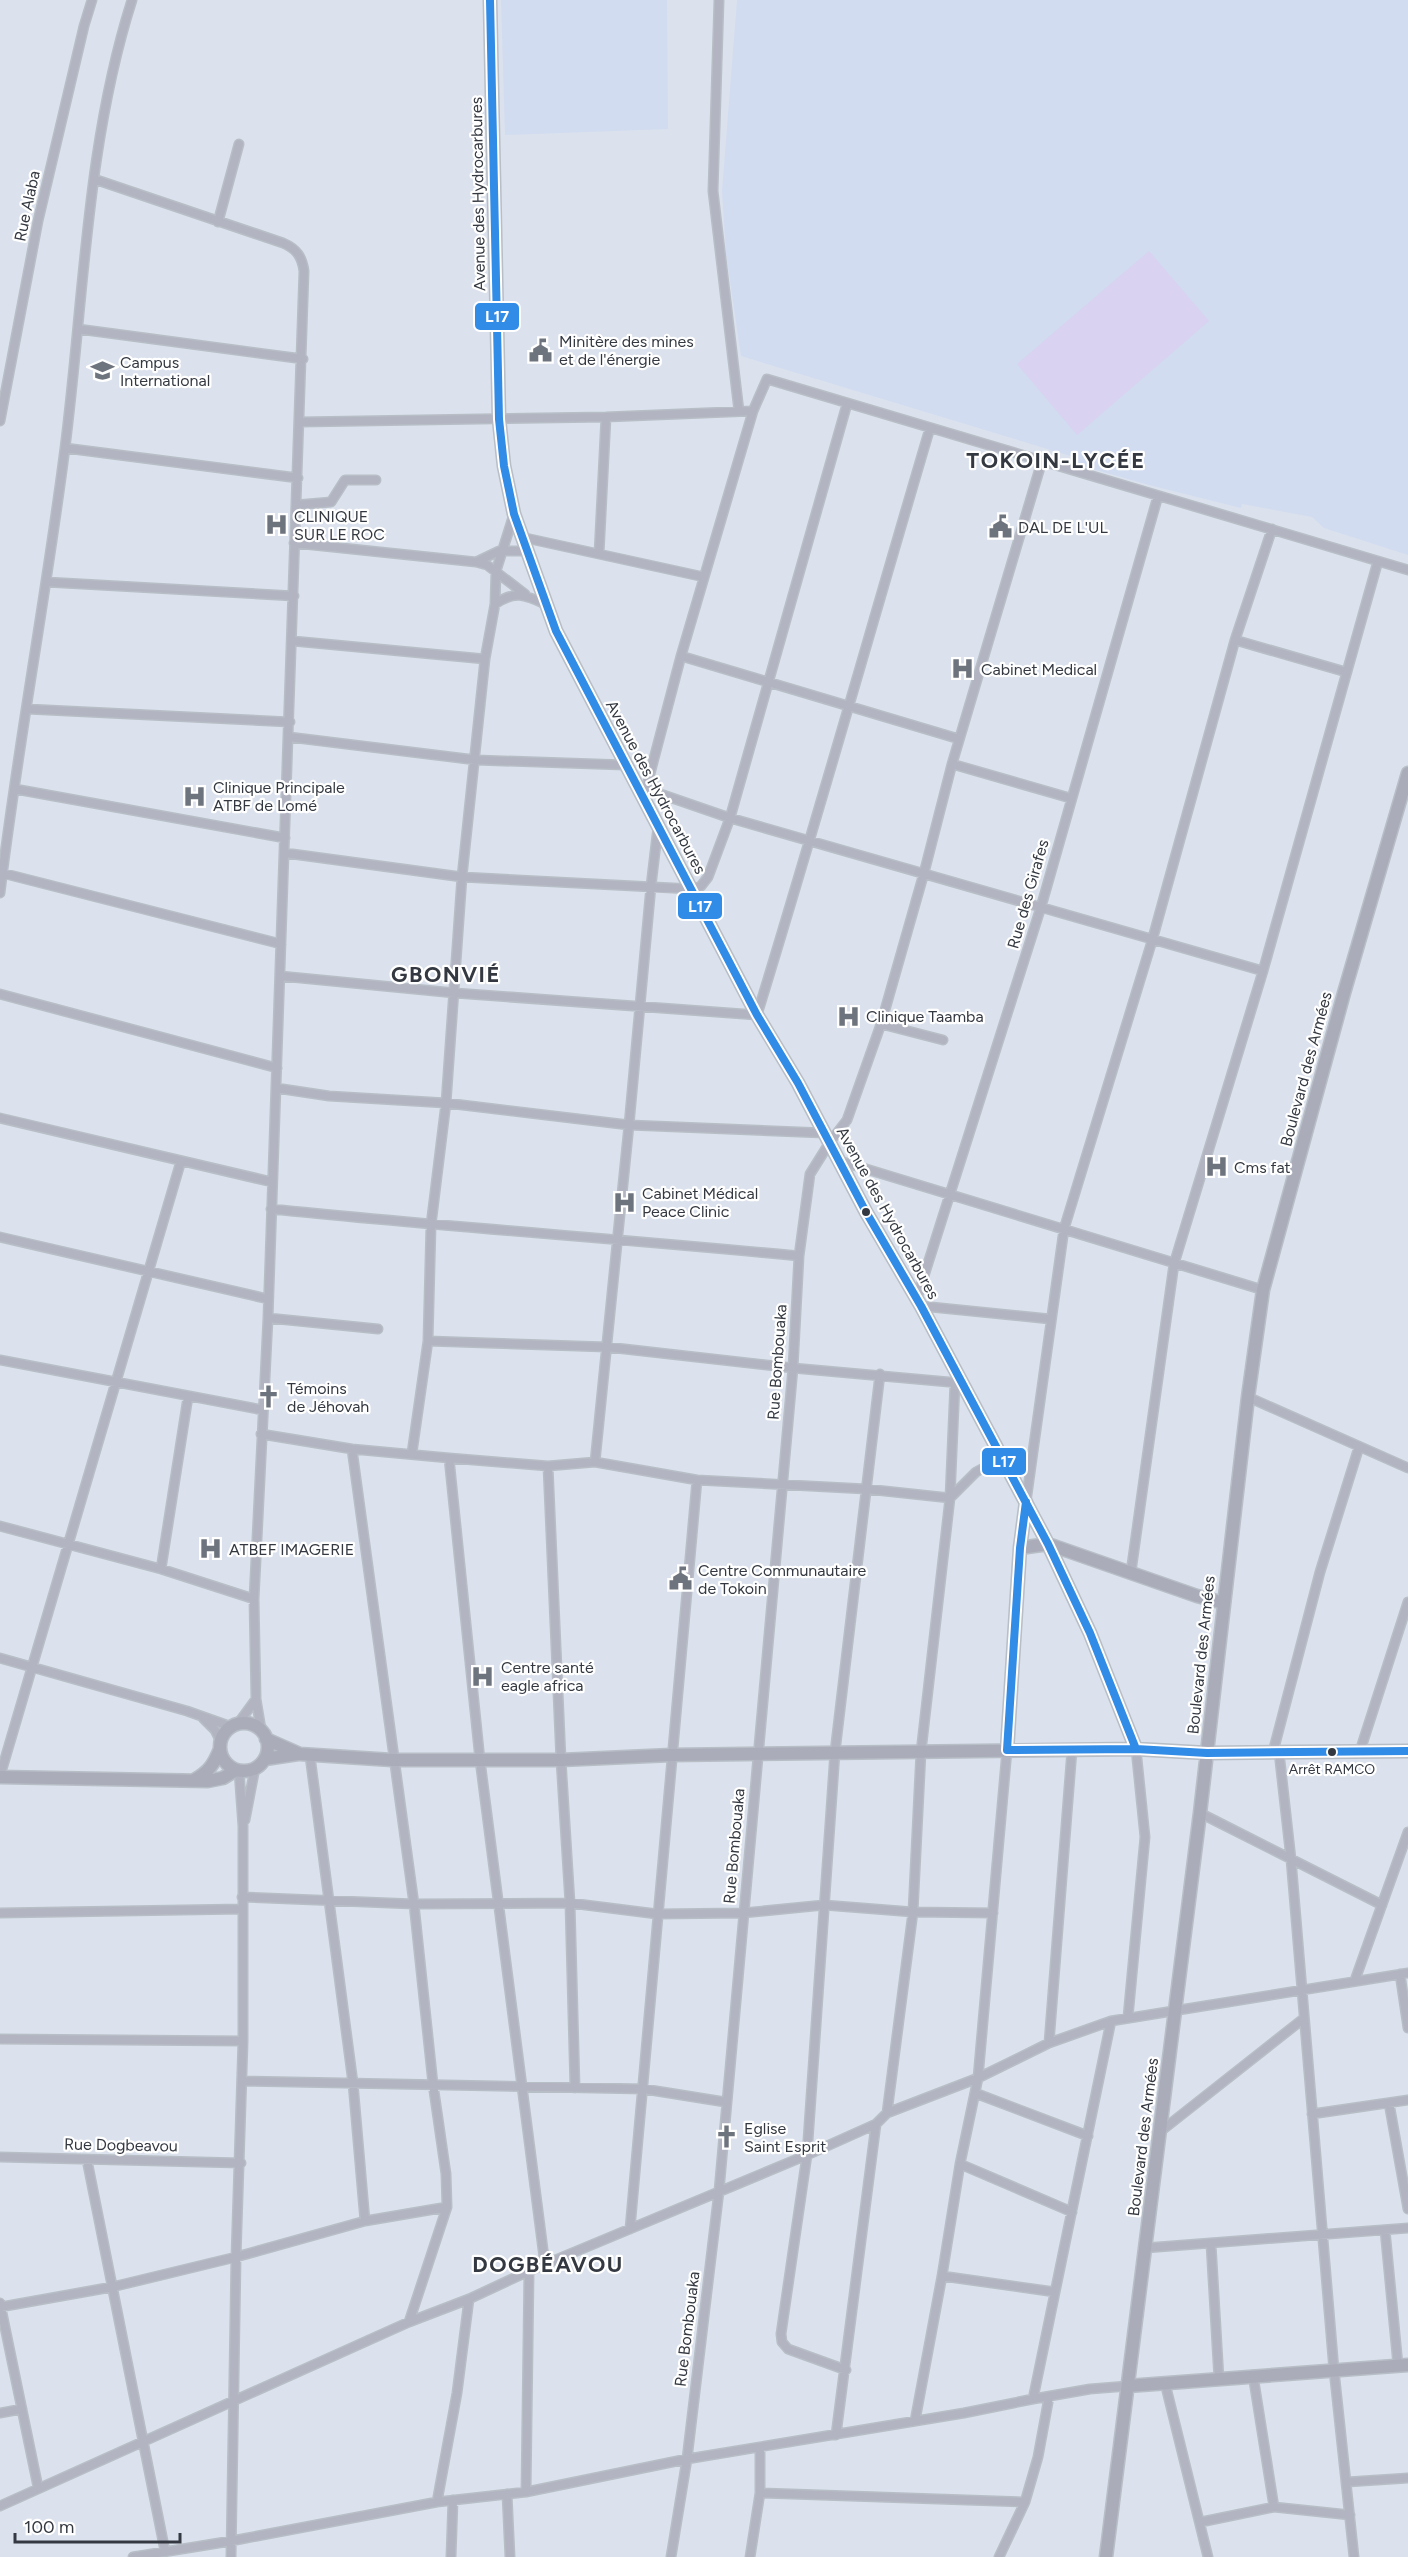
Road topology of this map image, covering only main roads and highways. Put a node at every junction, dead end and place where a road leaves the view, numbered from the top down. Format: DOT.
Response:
graph roads {
  1 [pos="490,0"];
  2 [pos="1408,773"];
  3 [pos="1026,1502"];
  4 [pos="1048,1544"];
  5 [pos="1020,1548"];
  6 [pos="1224,1603"];
  7 [pos="263,1734"];
  8 [pos="220,1745"];
  9 [pos="1136,1749"];
  10 [pos="1007,1750"];
  11 [pos="1408,1751"];
  12 [pos="1207,1753"];
  13 [pos="305,1755"];
  14 [pos="265,1759"];
  15 [pos="237,1770"];
  16 [pos="0,1776"];
  17 [pos="193,1781"];
  18 [pos="1403,2365"];
  19 [pos="1128,2386"];
  20 [pos="1106,2557"];
  1 -- 3 [label="main road, Avenue des Hydrocarbures"];
  2 -- 6 [label="main road, Boulevard des Armées"];
  3 -- 4 [label="main road, Avenue des Hydrocarbures"];
  3 -- 5 [label="main road"];
  4 -- 5 [label="main road"];
  4 -- 6 [label="main road"];
  4 -- 9 [label="main road, Avenue des Hydrocarbures"];
  5 -- 10 [label="main road"];
  6 -- 12 [label="main road, Boulevard des Armées"];
  7 -- 8 [label="main road"];
  7 -- 13 [label="main road"];
  7 -- 14 [label="main road"];
  8 -- 15 [label="main road"];
  8 -- 17 [label="main road"];
  9 -- 10 [label="main road"];
  9 -- 12 [label="main road"];
  10 -- 13 [label="main road"];
  11 -- 12 [label="main road"];
  12 -- 19 [label="main road, Boulevard des Armées"];
  13 -- 14 [label="main road"];
  14 -- 15 [label="main road"];
  15 -- 17 [label="main road"];
  16 -- 17 [label="main road"];
  18 -- 19 [label="main road"];
  19 -- 20 [label="main road, Boulevard des Armées"];
}
